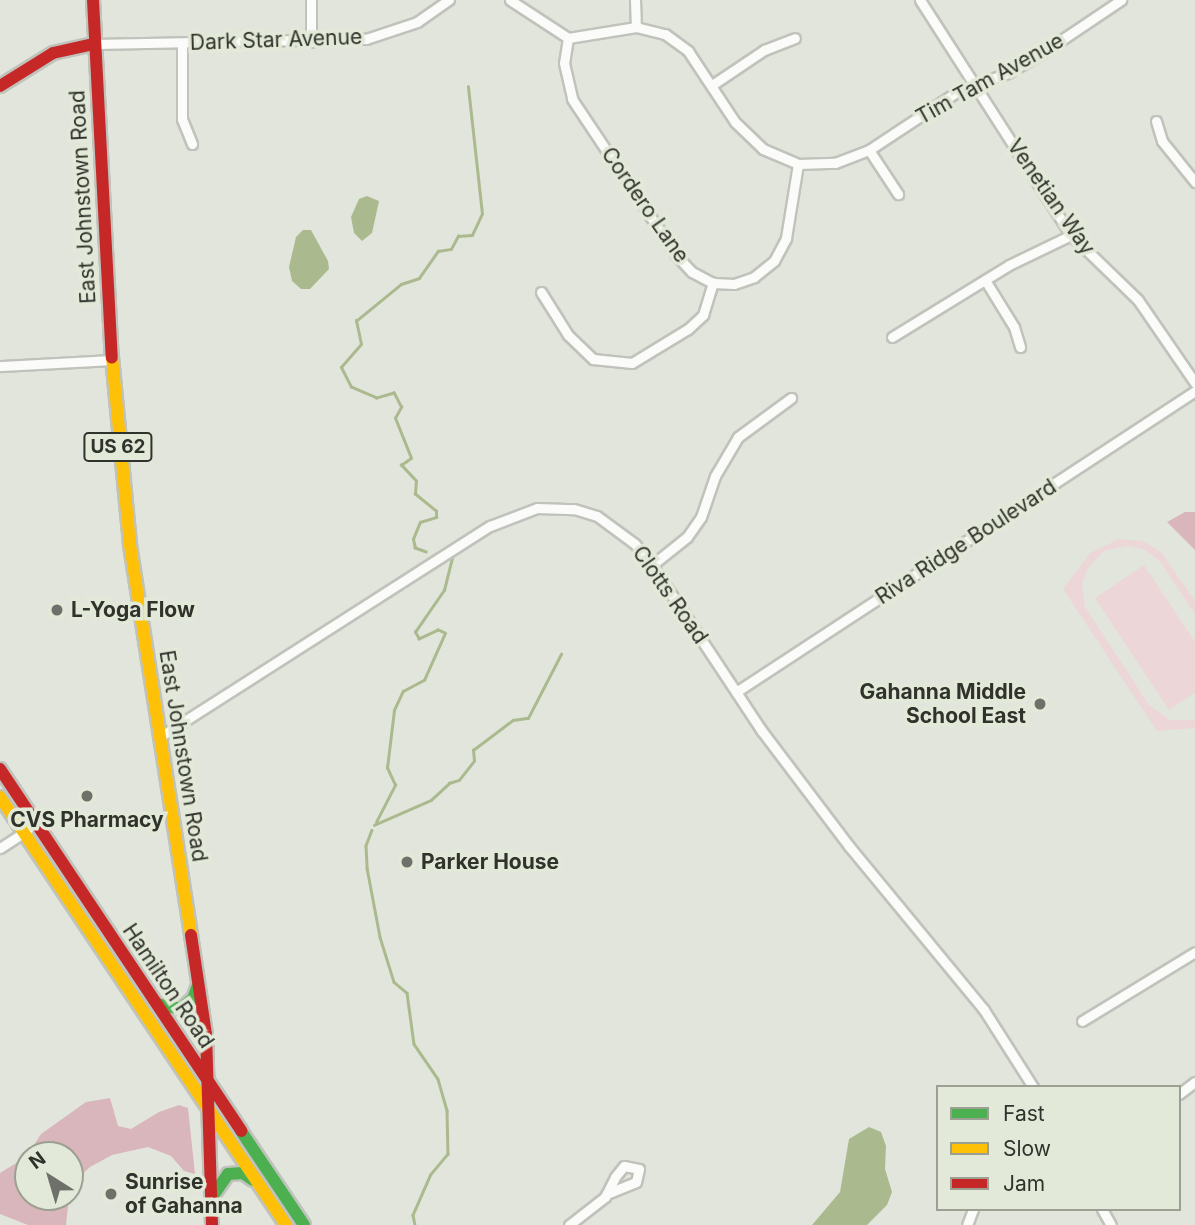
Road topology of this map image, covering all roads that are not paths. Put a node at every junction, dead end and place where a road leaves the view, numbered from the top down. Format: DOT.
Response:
graph roads {
  1 [pos="93,0"];
  2 [pos="311,0"];
  3 [pos="449,0"];
  4 [pos="510,0"];
  5 [pos="635,0"];
  6 [pos="920,0"];
  7 [pos="1121,0"];
  8 [pos="636,27"];
  9 [pos="568,38"];
  10 [pos="795,38"];
  11 [pos="182,43"];
  12 [pos="311,43"];
  13 [pos="94,44"];
  14 [pos="974,84"];
  15 [pos="712,85"];
  16 [pos="0,86"];
  17 [pos="1156,121"];
  18 [pos="192,144"];
  19 [pos="869,150"];
  20 [pos="798,164"];
  21 [pos="1195,182"];
  22 [pos="898,194"];
  23 [pos="1071,235"];
  24 [pos="985,280"];
  25 [pos="713,283"];
  26 [pos="541,292"];
  27 [pos="892,337"];
  28 [pos="1020,347"];
  29 [pos="112,360"];
  30 [pos="0,366"];
  31 [pos="1195,383"];
  32 [pos="1195,391"];
  33 [pos="791,398"];
  34 [pos="652,565"];
  35 [pos="736,692"];
  36 [pos="160,736"];
  37 [pos="0,769"];
  38 [pos="0,797"];
  39 [pos="37,824"];
  40 [pos="24,833"];
  41 [pos="0,849"];
  42 [pos="1195,953"];
  43 [pos="199,984"];
  44 [pos="157,1004"];
  45 [pos="1082,1021"];
  46 [pos="209,1082"];
  47 [pos="1032,1085"];
  48 [pos="209,1110"];
  49 [pos="260,1186"];
  50 [pos="606,1194"];
  51 [pos="212,1199"];
  52 [pos="212,1225"];
  53 [pos="286,1225"];
  54 [pos="304,1225"];
  55 [pos="569,1225"];
  1 -- 13 [label="main road, East Johnstown Road / US 62"];
  2 -- 12 [label="street"];
  3 -- 12 [label="street, Dark Star Avenue"];
  4 -- 9 [label="street"];
  5 -- 8 [label="street"];
  6 -- 14 [label="street, Venetian Way"];
  7 -- 14 [label="street, Tim Tam Avenue"];
  8 -- 9 [label="street, Tim Tam Avenue"];
  8 -- 15 [label="street, Tim Tam Avenue"];
  9 -- 25 [label="street, Cordero Lane"];
  10 -- 15 [label="street"];
  11 -- 12 [label="street, Dark Star Avenue"];
  11 -- 13 [label="street, Dark Star Avenue"];
  11 -- 18 [label="street"];
  13 -- 16 [label="main road"];
  13 -- 29 [label="main road, East Johnstown Road / US 62"];
  14 -- 19 [label="street, Tim Tam Avenue"];
  14 -- 23 [label="street, Venetian Way"];
  15 -- 20 [label="street, Tim Tam Avenue"];
  17 -- 21 [label="street"];
  19 -- 20 [label="street, Tim Tam Avenue"];
  19 -- 22 [label="street"];
  20 -- 25 [label="street"];
  23 -- 24 [label="street"];
  23 -- 31 [label="street, Venetian Way"];
  24 -- 27 [label="street"];
  24 -- 28 [label="street"];
  25 -- 26 [label="street"];
  29 -- 30 [label="street"];
  29 -- 36 [label="main road, East Johnstown Road / US 62"];
  32 -- 35 [label="street, Riva Ridge Boulevard"];
  33 -- 34 [label="street"];
  34 -- 35 [label="street, Clotts Road"];
  34 -- 36 [label="street, Clotts Road"];
  35 -- 47 [label="street, Clotts Road"];
  36 -- 43 [label="main road, East Johnstown Road / US 62"];
  37 -- 39 [label="main road, Hamilton Road"];
  38 -- 40 [label="main road, Hamilton Road"];
  39 -- 40 [label="street"];
  39 -- 44 [label="main road, Hamilton Road"];
  40 -- 41 [label="street"];
  40 -- 48 [label="main road, Hamilton Road"];
  42 -- 45 [label="street"];
  43 -- 44 [label="main road"];
  43 -- 46 [label="main road, East Johnstown Road / US 62"];
  44 -- 46 [label="main road, Hamilton Road"];
  46 -- 48 [label="main road, East Johnstown Road / US 62"];
  46 -- 54 [label="main road, Hamilton Road"];
  48 -- 49 [label="main road, Hamilton Road"];
  48 -- 51 [label="main road, East Johnstown Road / US 62"];
  49 -- 51 [label="main road"];
  49 -- 53 [label="main road, Hamilton Road"];
  50 -- 55 [label="street"];
  51 -- 52 [label="main road, East Johnstown Road / US 62"];
}
